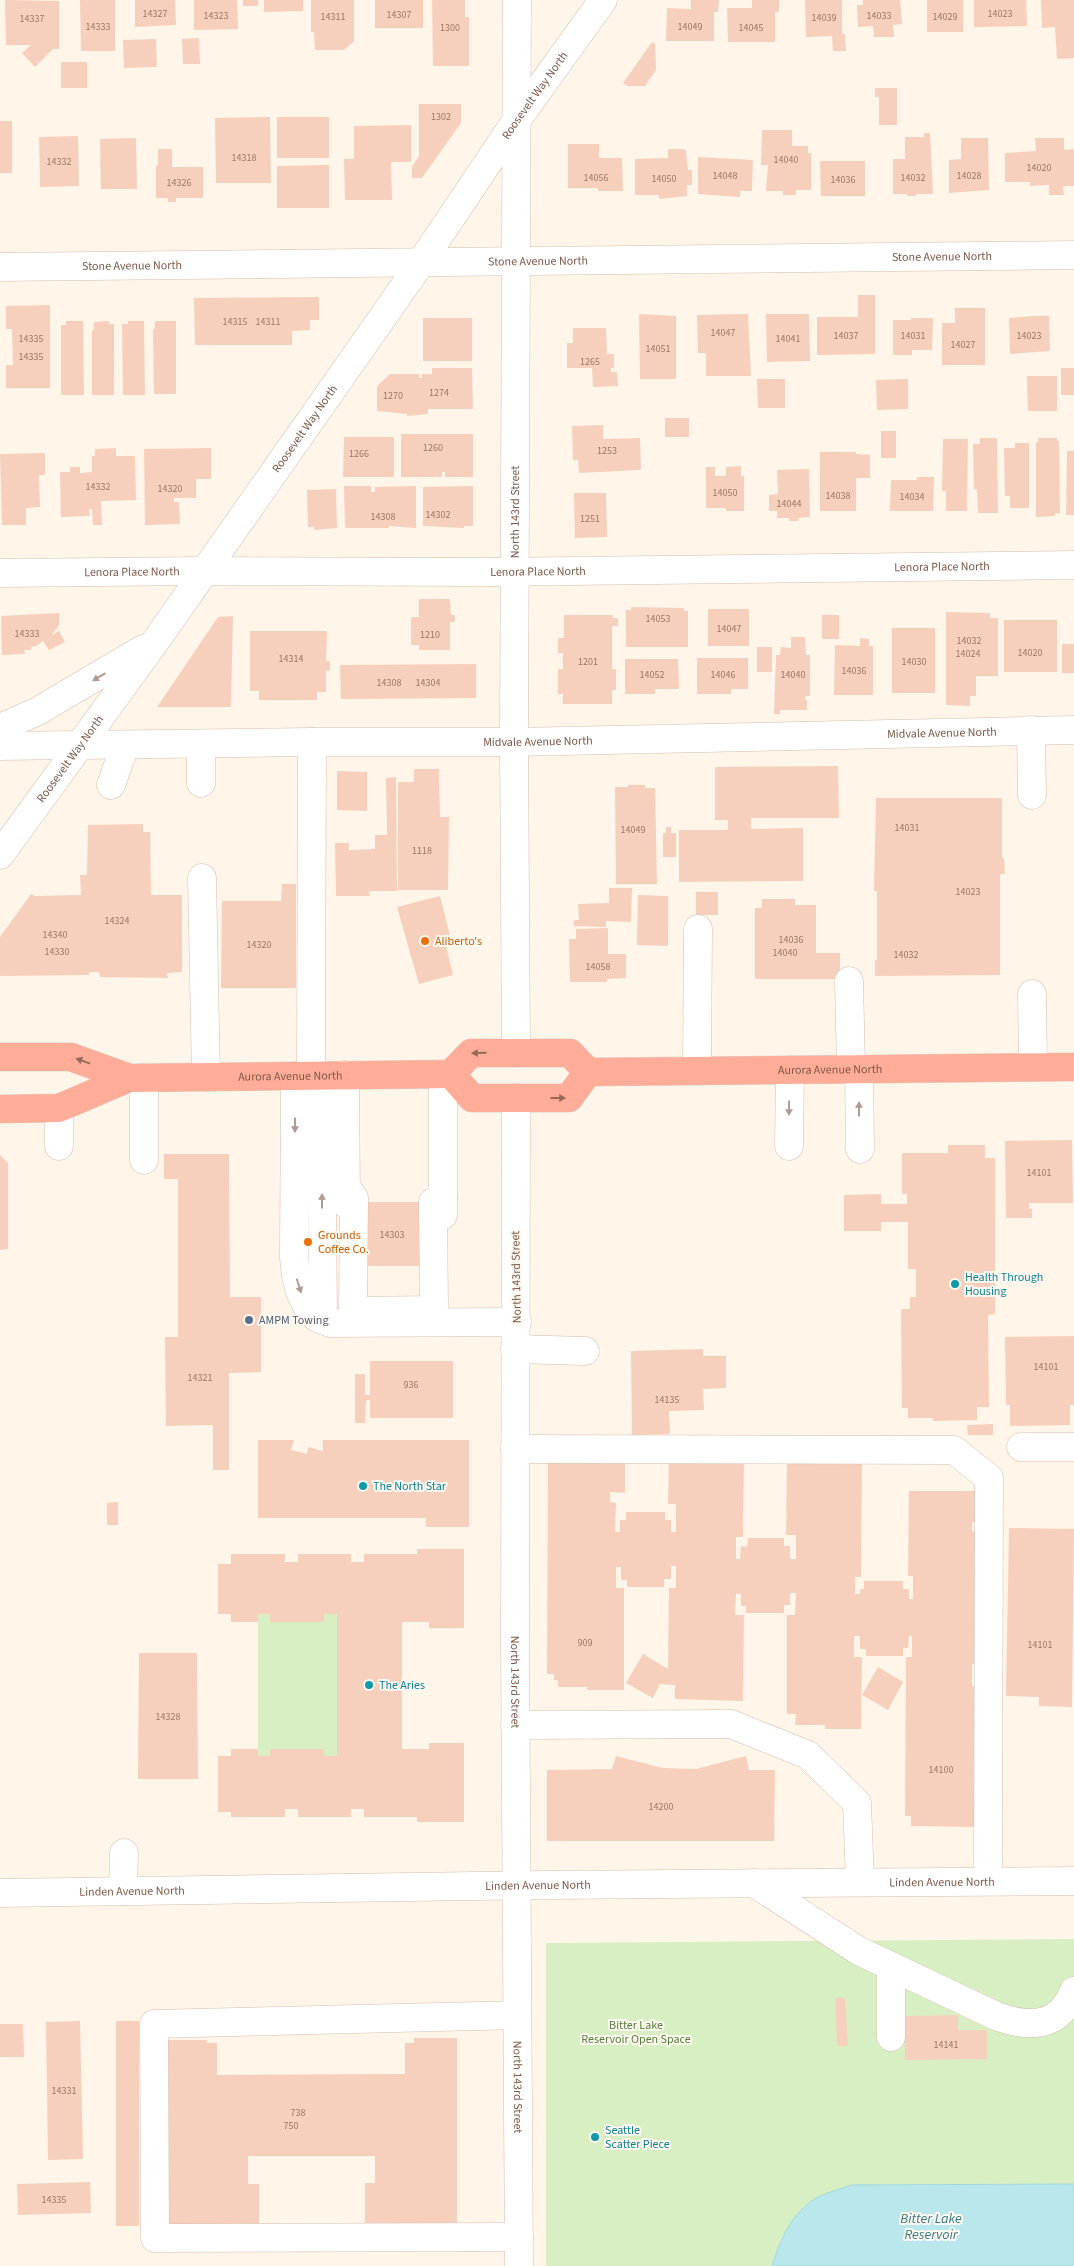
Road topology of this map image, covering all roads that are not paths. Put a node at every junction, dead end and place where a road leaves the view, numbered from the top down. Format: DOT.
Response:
graph roads {
  1 [pos="516,0"];
  2 [pos="603,0"];
  3 [pos="516,121"];
  4 [pos="1074,255"];
  5 [pos="421,262"];
  6 [pos="515,262"];
  7 [pos="0,267"];
  8 [pos="1074,565"];
  9 [pos="204,571"];
  10 [pos="516,572"];
  11 [pos="0,573"];
  12 [pos="155,642"];
  13 [pos="0,728"];
  14 [pos="1031,730"];
  15 [pos="1074,730"];
  16 [pos="312,742"];
  17 [pos="514,742"];
  18 [pos="201,744"];
  19 [pos="80,745"];
  20 [pos="125,745"];
  21 [pos="0,746"];
  22 [pos="201,783"];
  23 [pos="111,784"];
  24 [pos="1032,795"];
  25 [pos="0,855"];
  26 [pos="202,878"];
  27 [pos="698,929"];
  28 [pos="849,981"];
  29 [pos="1032,994"];
  30 [pos="516,1052"];
  31 [pos="0,1057"];
  32 [pos="1074,1066"];
  33 [pos="1033,1067"];
  34 [pos="855,1069"];
  35 [pos="790,1070"];
  36 [pos="698,1071"];
  37 [pos="588,1072"];
  38 [pos="447,1074"];
  39 [pos="318,1075"];
  40 [pos="206,1077"];
  41 [pos="136,1078"];
  42 [pos="516,1098"];
  43 [pos="0,1108"];
  44 [pos="59,1108"];
  45 [pos="59,1146"];
  46 [pos="789,1146"];
  47 [pos="860,1149"];
  48 [pos="295,1153"];
  49 [pos="322,1153"];
  50 [pos="144,1160"];
  51 [pos="346,1185"];
  52 [pos="443,1197"];
  53 [pos="334,1321"];
  54 [pos="443,1322"];
  55 [pos="516,1322"];
  56 [pos="515,1350"];
  57 [pos="586,1351"];
  58 [pos="1021,1447"];
  59 [pos="1074,1447"];
  60 [pos="515,1449"];
  61 [pos="515,1725"];
  62 [pos="124,1853"];
  63 [pos="988,1881"];
  64 [pos="1074,1881"];
  65 [pos="860,1882"];
  66 [pos="754,1883"];
  67 [pos="516,1885"];
  68 [pos="123,1891"];
  69 [pos="0,1893"];
  70 [pos="891,1967"];
  71 [pos="1074,1991"];
  72 [pos="517,2015"];
  73 [pos="1065,2021"];
  74 [pos="891,2037"];
  75 [pos="519,2237"];
  76 [pos="519,2266"];
  1 -- 3 [label="street, North 143rd Street"];
  2 -- 3 [label="street, Roosevelt Way North"];
  3 -- 5 [label="street, Roosevelt Way North"];
  3 -- 6 [label="street, North 143rd Street"];
  4 -- 6 [label="street, Stone Avenue North"];
  5 -- 6 [label="street, Stone Avenue North"];
  5 -- 7 [label="street, Stone Avenue North"];
  5 -- 9 [label="street, Roosevelt Way North"];
  6 -- 10 [label="street, North 143rd Street"];
  8 -- 10 [label="street, Lenora Place North"];
  9 -- 10 [label="street, Lenora Place North"];
  9 -- 11 [label="street, Lenora Place North"];
  9 -- 12 [label="street, Roosevelt Way North"];
  10 -- 17 [label="street, North 143rd Street"];
  12 -- 13 [label="street, one-way"];
  12 -- 19 [label="street, Roosevelt Way North"];
  14 -- 15 [label="street, Midvale Avenue North"];
  14 -- 17 [label="street, Midvale Avenue North"];
  14 -- 24 [label="street"];
  16 -- 17 [label="street, Midvale Avenue North"];
  16 -- 18 [label="street, Midvale Avenue North"];
  16 -- 39 [label="street"];
  17 -- 30 [label="street, North 143rd Street"];
  18 -- 20 [label="street, Midvale Avenue North"];
  18 -- 22 [label="street"];
  19 -- 20 [label="street, Midvale Avenue North"];
  19 -- 21 [label="street, Midvale Avenue North"];
  19 -- 25 [label="street, Roosevelt Way North"];
  20 -- 23 [label="street"];
  26 -- 40 [label="street"];
  27 -- 36 [label="street"];
  28 -- 34 [label="street"];
  29 -- 33 [label="street"];
  30 -- 37 [label="highway"];
  30 -- 38 [label="highway, one-way"];
  41 -- 31 [label="highway, Aurora Avenue North, one-way"];
  32 -- 33 [label="highway, Aurora Avenue North"];
  33 -- 34 [label="highway, Aurora Avenue North"];
  34 -- 35 [label="highway, Aurora Avenue North"];
  47 -- 34 [label="street, one-way"];
  35 -- 36 [label="highway, Aurora Avenue North"];
  35 -- 46 [label="street, one-way"];
  36 -- 37 [label="highway, Aurora Avenue North"];
  42 -- 37 [label="highway, one-way"];
  38 -- 39 [label="highway, Aurora Avenue North"];
  38 -- 42 [label="highway"];
  38 -- 52 [label="street"];
  39 -- 40 [label="highway, Aurora Avenue North"];
  39 -- 48 [label="street, one-way"];
  39 -- 49 [label="street"];
  39 -- 51 [label="street"];
  40 -- 41 [label="highway, Aurora Avenue North"];
  41 -- 44 [label="highway, Aurora Avenue North"];
  41 -- 50 [label="street"];
  42 -- 55 [label="street, North 143rd Street"];
  43 -- 44 [label="highway, Aurora Avenue North"];
  44 -- 45 [label="street"];
  48 -- 49 [label="street"];
  48 -- 53 [label="street, one-way"];
  53 -- 49 [label="street, one-way"];
  51 -- 52 [label="street"];
  51 -- 53 [label="street"];
  52 -- 54 [label="street"];
  53 -- 54 [label="street"];
  54 -- 55 [label="street"];
  55 -- 56 [label="street, North 143rd Street"];
  56 -- 57 [label="street"];
  56 -- 60 [label="street, North 143rd Street"];
  58 -- 59 [label="street"];
  60 -- 61 [label="street, North 143rd Street"];
  60 -- 63 [label="street"];
  61 -- 65 [label="street"];
  61 -- 67 [label="street, North 143rd Street"];
  62 -- 68 [label="street"];
  63 -- 64 [label="street, Linden Avenue North"];
  63 -- 65 [label="street, Linden Avenue North"];
  65 -- 66 [label="street, Linden Avenue North"];
  66 -- 67 [label="street, Linden Avenue North"];
  66 -- 70 [label="street"];
  67 -- 68 [label="street, Linden Avenue North"];
  67 -- 72 [label="street, North 143rd Street"];
  68 -- 69 [label="street, Linden Avenue North"];
  70 -- 73 [label="street"];
  70 -- 74 [label="street"];
  71 -- 73 [label="street"];
  72 -- 75 [label="street, North 143rd Street"];
  72 -- 75 [label="street"];
  75 -- 76 [label="street, North 143rd Street"];
}
